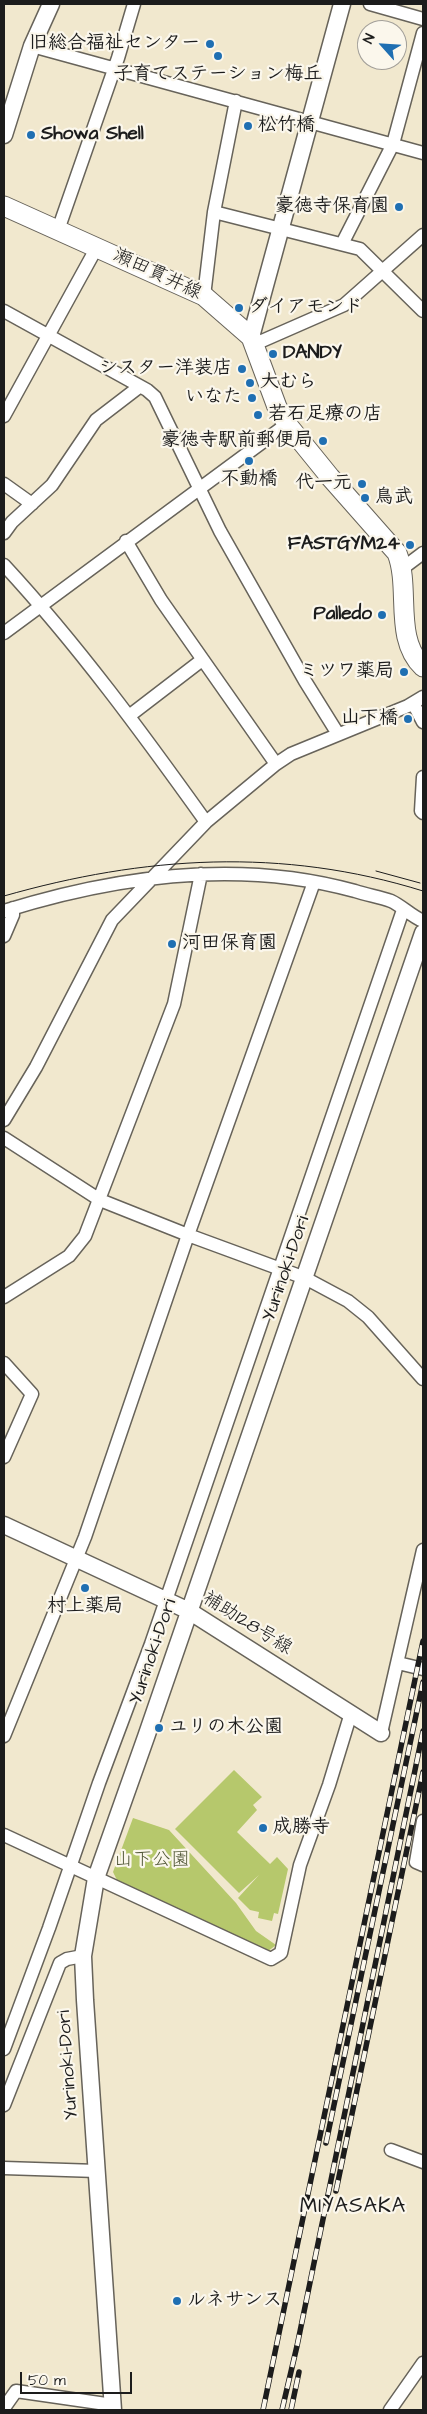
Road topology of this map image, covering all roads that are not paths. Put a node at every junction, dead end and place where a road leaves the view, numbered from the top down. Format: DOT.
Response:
graph roads {
  1 [pos="52,4"];
  2 [pos="134,4"];
  3 [pos="342,4"];
  4 [pos="370,4"];
  5 [pos="423,19"];
  6 [pos="423,33"];
  7 [pos="32,46"];
  8 [pos="114,68"];
  9 [pos="236,101"];
  10 [pos="8,104"];
  11 [pos="310,122"];
  12 [pos="4,135"];
  13 [pos="394,144"];
  14 [pos="423,152"];
  15 [pos="4,206"];
  16 [pos="214,212"];
  17 [pos="281,229"];
  18 [pos="58,230"];
  19 [pos="423,235"];
  20 [pos="342,244"];
  21 [pos="97,247"];
  22 [pos="384,271"];
  23 [pos="204,296"];
  24 [pos="4,310"];
  25 [pos="423,311"];
  26 [pos="50,335"];
  27 [pos="253,340"];
  28 [pos="139,386"];
  29 [pos="4,416"];
  30 [pos="287,424"];
  31 [pos="4,484"];
  32 [pos="200,489"];
  33 [pos="32,504"];
  34 [pos="4,533"];
  35 [pos="126,541"];
  36 [pos="423,553"];
  37 [pos="4,565"];
  38 [pos="403,568"];
  39 [pos="41,607"];
  40 [pos="4,633"];
  41 [pos="202,660"];
  42 [pos="423,668"];
  43 [pos="418,700"];
  44 [pos="129,716"];
  45 [pos="423,722"];
  46 [pos="338,734"];
  47 [pos="276,764"];
  48 [pos="423,777"];
  49 [pos="423,812"];
  50 [pos="206,822"];
  51 [pos="201,874"];
  52 [pos="152,879"];
  53 [pos="314,882"];
  54 [pos="8,909"];
  55 [pos="403,910"];
  56 [pos="423,921"];
  57 [pos="423,933"];
  58 [pos="4,936"];
  59 [pos="4,1120"];
  60 [pos="4,1138"];
  61 [pos="100,1200"];
  62 [pos="188,1236"];
  63 [pos="279,1268"];
  64 [pos="305,1278"];
  65 [pos="4,1297"];
  66 [pos="4,1363"];
  67 [pos="423,1379"];
  68 [pos="4,1458"];
  69 [pos="4,1525"];
  70 [pos="423,1550"];
  71 [pos="76,1558"];
  72 [pos="165,1599"];
  73 [pos="189,1612"];
  74 [pos="398,1663"];
  75 [pos="423,1668"];
  76 [pos="351,1714"];
  77 [pos="380,1733"];
  78 [pos="4,1736"];
  79 [pos="423,1821"];
  80 [pos="4,1835"];
  81 [pos="72,1866"];
  82 [pos="423,1866"];
  83 [pos="96,1878"];
  84 [pos="83,1956"];
  85 [pos="4,2047"];
  86 [pos="4,2105"];
  87 [pos="391,2150"];
  88 [pos="423,2162"];
  89 [pos="4,2168"];
  90 [pos="97,2172"];
  91 [pos="421,2369"];
  92 [pos="4,2408"];
  93 [pos="113,2408"];
  94 [pos="390,2410"];
  1 -- 7 [label="street"];
  2 -- 8 [label="street"];
  3 -- 11 [label="street"];
  4 -- 5 [label="street"];
  6 -- 13 [label="street"];
  7 -- 8 [label="street"];
  7 -- 10 [label="street"];
  8 -- 9 [label="street"];
  8 -- 18 [label="street"];
  9 -- 11 [label="street"];
  9 -- 16 [label="street"];
  10 -- 12 [label="street"];
  11 -- 13 [label="street"];
  11 -- 17 [label="street"];
  13 -- 14 [label="street"];
  13 -- 20 [label="street"];
  15 -- 18 [label="main road, 瀬田貫井線"];
  16 -- 17 [label="street"];
  16 -- 23 [label="street"];
  17 -- 20 [label="street"];
  17 -- 27 [label="street"];
  18 -- 21 [label="main road, 瀬田貫井線"];
  19 -- 22 [label="street"];
  20 -- 22 [label="street"];
  21 -- 23 [label="main road, 瀬田貫井線"];
  21 -- 26 [label="street"];
  22 -- 25 [label="street"];
  22 -- 27 [label="street"];
  23 -- 27 [label="main road, 瀬田貫井線"];
  24 -- 26 [label="street"];
  26 -- 28 [label="street"];
  26 -- 29 [label="street"];
  27 -- 30 [label="main road, 瀬田貫井線"];
  28 -- 32 [label="street"];
  28 -- 33 [label="street"];
  30 -- 32 [label="street"];
  30 -- 38 [label="main road, 瀬田貫井線"];
  31 -- 33 [label="street"];
  32 -- 35 [label="street"];
  32 -- 46 [label="street"];
  33 -- 34 [label="street"];
  35 -- 39 [label="street"];
  35 -- 41 [label="street"];
  36 -- 38 [label="street"];
  37 -- 39 [label="street"];
  38 -- 42 [label="main road, 瀬田貫井線"];
  39 -- 40 [label="street"];
  39 -- 44 [label="street"];
  41 -- 44 [label="street"];
  41 -- 47 [label="street"];
  43 -- 45 [label="street"];
  43 -- 46 [label="street"];
  44 -- 50 [label="street"];
  46 -- 47 [label="street"];
  47 -- 50 [label="street"];
  48 -- 49 [label="street"];
  50 -- 52 [label="street"];
  51 -- 52 [label="street"];
  51 -- 53 [label="street"];
  51 -- 61 [label="street"];
  52 -- 54 [label="street"];
  52 -- 59 [label="street"];
  53 -- 55 [label="street"];
  53 -- 62 [label="street"];
  54 -- 58 [label="street"];
  55 -- 56 [label="street"];
  55 -- 63 [label="street"];
  57 -- 64 [label="street, Yurinoki-Dori"];
  60 -- 61 [label="street"];
  61 -- 62 [label="street"];
  61 -- 65 [label="street"];
  62 -- 63 [label="street"];
  62 -- 71 [label="street"];
  63 -- 64 [label="street"];
  63 -- 72 [label="street"];
  64 -- 67 [label="street"];
  64 -- 73 [label="street, Yurinoki-Dori"];
  66 -- 68 [label="street"];
  69 -- 71 [label="street, 補助128号線"];
  70 -- 74 [label="street"];
  71 -- 72 [label="street, 補助128号線"];
  71 -- 78 [label="street"];
  72 -- 73 [label="street, 補助128号線"];
  72 -- 81 [label="street"];
  73 -- 76 [label="street, 補助128号線"];
  73 -- 83 [label="street, Yurinoki-Dori"];
  74 -- 75 [label="street"];
  74 -- 77 [label="street"];
  76 -- 77 [label="street, 補助128号線"];
  76 -- 83 [label="street"];
  79 -- 82 [label="street"];
  80 -- 81 [label="street"];
  81 -- 83 [label="street"];
  81 -- 85 [label="street"];
  83 -- 84 [label="street, Yurinoki-Dori"];
  84 -- 86 [label="street"];
  84 -- 90 [label="street, Yurinoki-Dori"];
  87 -- 88 [label="street"];
  89 -- 90 [label="street"];
  90 -- 93 [label="street, Yurinoki-Dori"];
  91 -- 94 [label="street"];
  92 -- 93 [label="street"];
}
